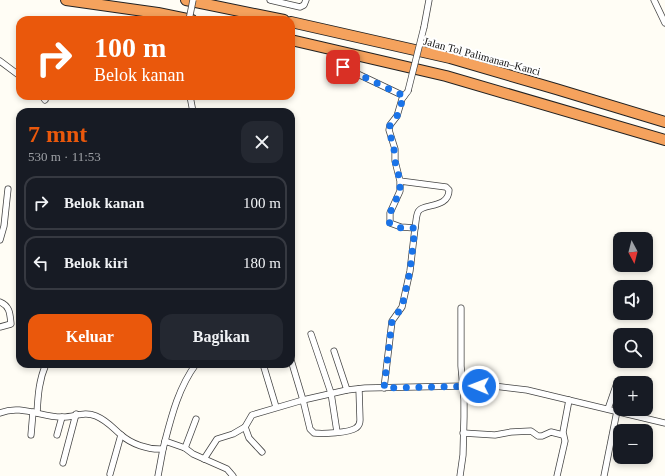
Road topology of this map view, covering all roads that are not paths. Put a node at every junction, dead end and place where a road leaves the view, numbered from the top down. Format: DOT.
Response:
graph roads {
  1 [pos="66,0"];
  2 [pos="186,0"];
  3 [pos="193,0"];
  4 [pos="270,0"];
  5 [pos="306,0"];
  6 [pos="429,0"];
  7 [pos="654,0"];
  8 [pos="172,16"];
  9 [pos="191,16"];
  10 [pos="264,16"];
  11 [pos="295,23"];
  12 [pos="665,23"];
  13 [pos="295,41"];
  14 [pos="0,61"];
  15 [pos="343,67"];
  16 [pos="16,73"];
  17 [pos="406,94"];
  18 [pos="665,122"];
  19 [pos="665,140"];
  20 [pos="400,181"];
  21 [pos="8,189"];
  22 [pos="415,228"];
  23 [pos="0,240"];
  24 [pos="0,302"];
  25 [pos="461,308"];
  26 [pos="0,327"];
  27 [pos="311,334"];
  28 [pos="334,351"];
  29 [pos="44,368"];
  30 [pos="193,368"];
  31 [pos="264,368"];
  32 [pos="294,368"];
  33 [pos="463,386"];
  34 [pos="384,388"];
  35 [pos="359,389"];
  36 [pos="347,390"];
  37 [pos="331,393"];
  38 [pos="613,395"];
  39 [pos="304,400"];
  40 [pos="569,400"];
  41 [pos="276,407"];
  42 [pos="608,409"];
  43 [pos="613,411"];
  44 [pos="35,412"];
  45 [pos="0,413"];
  46 [pos="76,414"];
  47 [pos="616,416"];
  48 [pos="634,416"];
  49 [pos="62,417"];
  50 [pos="196,419"];
  51 [pos="665,423"];
  52 [pos="245,427"];
  53 [pos="336,432"];
  54 [pos="463,433"];
  55 [pos="31,435"];
  56 [pos="57,435"];
  57 [pos="121,435"];
  58 [pos="562,435"];
  59 [pos="166,441"];
  60 [pos="185,448"];
  61 [pos="163,449"];
  62 [pos="262,452"];
  63 [pos="204,458"];
  64 [pos="63,463"];
  65 [pos="110,474"];
  66 [pos="158,476"];
  67 [pos="232,476"];
  68 [pos="460,476"];
  69 [pos="558,476"];
  70 [pos="604,476"];
  1 -- 8 [label="highway"];
  2 -- 10 [label="highway"];
  3 -- 9 [label="street, bridge"];
  4 -- 5 [label="street"];
  6 -- 17 [label="street, bridge"];
  7 -- 12 [label="street"];
  11 -- 18 [label="highway, Jalan Tol Palimanan–Kanci"];
  13 -- 19 [label="highway"];
  14 -- 16 [label="street"];
  15 -- 17 [label="street"];
  17 -- 20 [label="street"];
  20 -- 22 [label="street"];
  20 -- 22 [label="street"];
  21 -- 23 [label="street"];
  22 -- 34 [label="street"];
  24 -- 26 [label="street"];
  25 -- 33 [label="street"];
  27 -- 37 [label="street"];
  28 -- 36 [label="street"];
  29 -- 44 [label="street"];
  30 -- 59 [label="street"];
  31 -- 41 [label="street"];
  32 -- 39 [label="street"];
  33 -- 34 [label="street"];
  33 -- 40 [label="street"];
  33 -- 54 [label="street"];
  34 -- 35 [label="street"];
  35 -- 36 [label="street"];
  35 -- 53 [label="street"];
  36 -- 37 [label="street"];
  37 -- 39 [label="street"];
  37 -- 53 [label="street"];
  38 -- 42 [label="street"];
  39 -- 41 [label="street"];
  39 -- 53 [label="street"];
  40 -- 42 [label="street"];
  40 -- 58 [label="street"];
  41 -- 52 [label="street"];
  42 -- 43 [label="street"];
  44 -- 45 [label="street"];
  44 -- 49 [label="street"];
  44 -- 55 [label="street"];
  46 -- 49 [label="street"];
  46 -- 57 [label="street"];
  46 -- 64 [label="street"];
  47 -- 70 [label="street"];
  48 -- 51 [label="street"];
  49 -- 56 [label="street"];
  50 -- 60 [label="street"];
  52 -- 62 [label="street"];
  52 -- 63 [label="street"];
  54 -- 58 [label="street"];
  54 -- 68 [label="street"];
  57 -- 61 [label="street"];
  57 -- 65 [label="street"];
  58 -- 69 [label="street"];
  59 -- 60 [label="street"];
  59 -- 61 [label="street"];
  60 -- 63 [label="street"];
  61 -- 66 [label="street"];
  63 -- 67 [label="street"];
}
